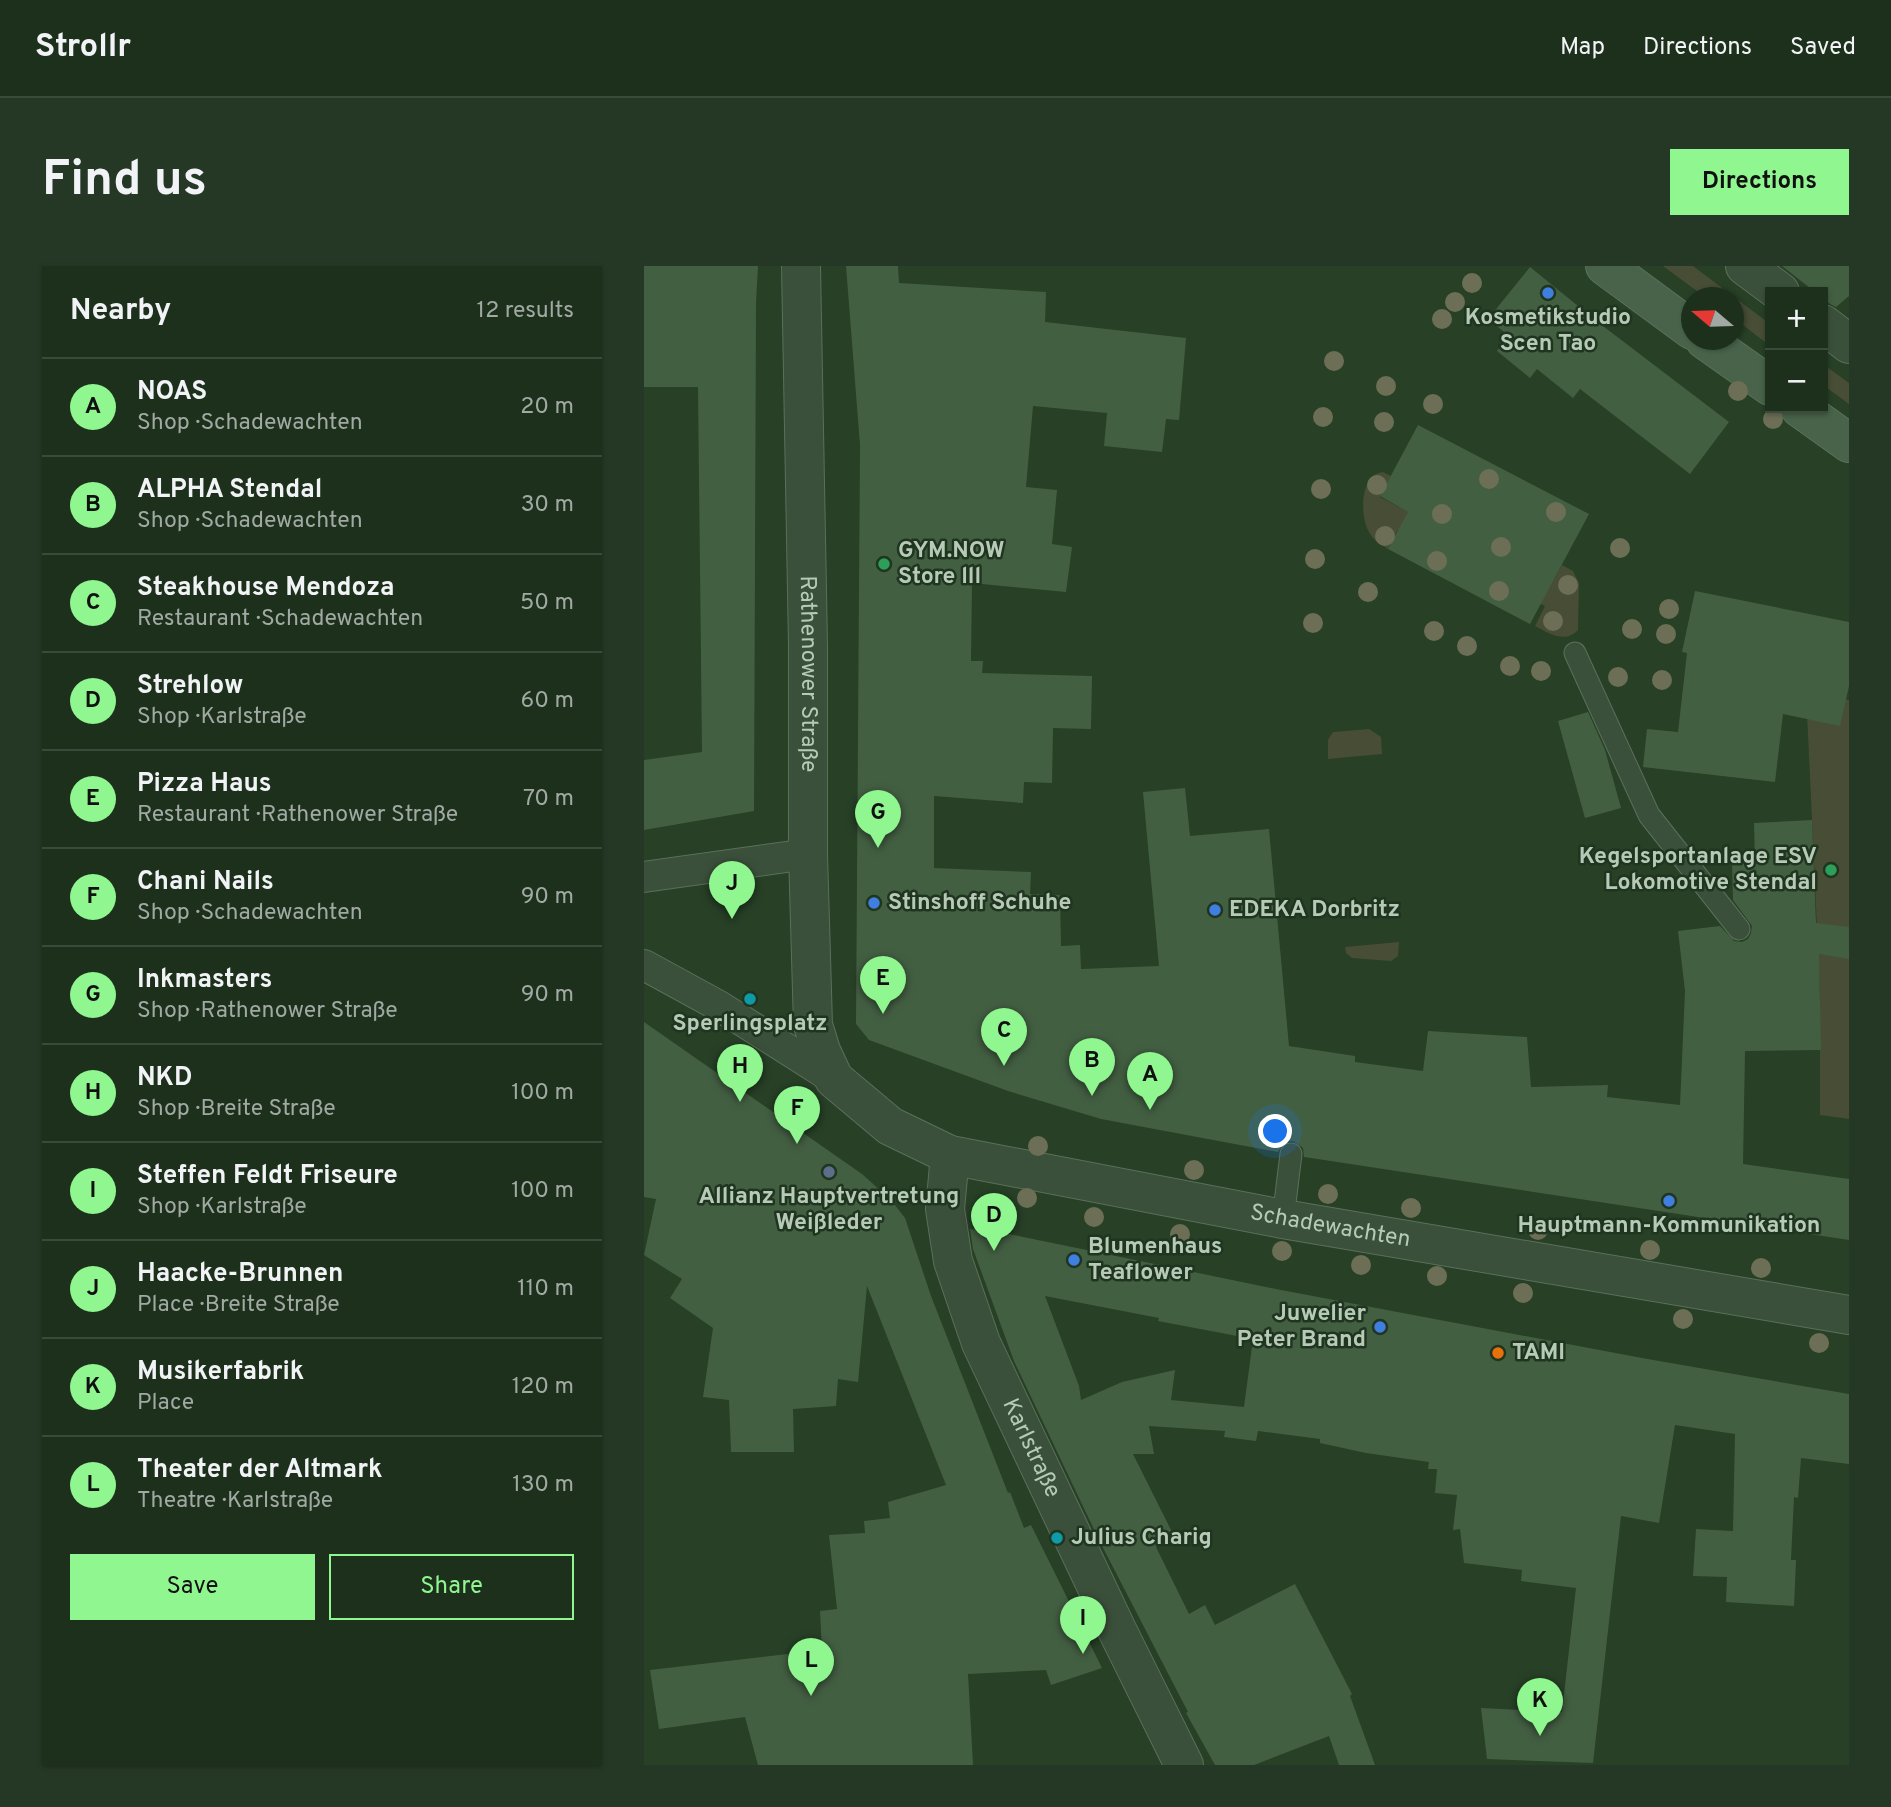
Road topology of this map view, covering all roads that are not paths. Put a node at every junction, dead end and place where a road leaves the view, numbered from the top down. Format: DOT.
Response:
graph roads {
  1 [pos="801,266"];
  2 [pos="1605,266"];
  3 [pos="1745,266"];
  4 [pos="1773,287"];
  5 [pos="1681,322"];
  6 [pos="1828,328"];
  7 [pos="1849,344"];
  8 [pos="1719,350"];
  9 [pos="1765,382"];
  10 [pos="1807,413"];
  11 [pos="1849,443"];
  12 [pos="1575,653"];
  13 [pos="808,854"];
  14 [pos="644,877"];
  15 [pos="1739,929"];
  16 [pos="644,965"];
  17 [pos="834,1079"];
  18 [pos="1291,1154"];
  19 [pos="950,1155"];
  20 [pos="1283,1219"];
  21 [pos="1849,1315"];
  22 [pos="1184,1765"];
  1 -- 13 [label="street, Rathenower Straße"];
  2 -- 5 [label="main road"];
  3 -- 4 [label="street"];
  6 -- 7 [label="street"];
  8 -- 9 [label="main road"];
  10 -- 11 [label="main road"];
  12 -- 15 [label="lane"];
  13 -- 14 [label="street"];
  13 -- 17 [label="street, Rathenower Straße"];
  16 -- 17 [label="street"];
  17 -- 19 [label="street, Schadewachten"];
  18 -- 20 [label="lane"];
  19 -- 20 [label="street, Schadewachten"];
  19 -- 22 [label="street, Karlstraße"];
  20 -- 21 [label="street, Schadewachten"];
}
